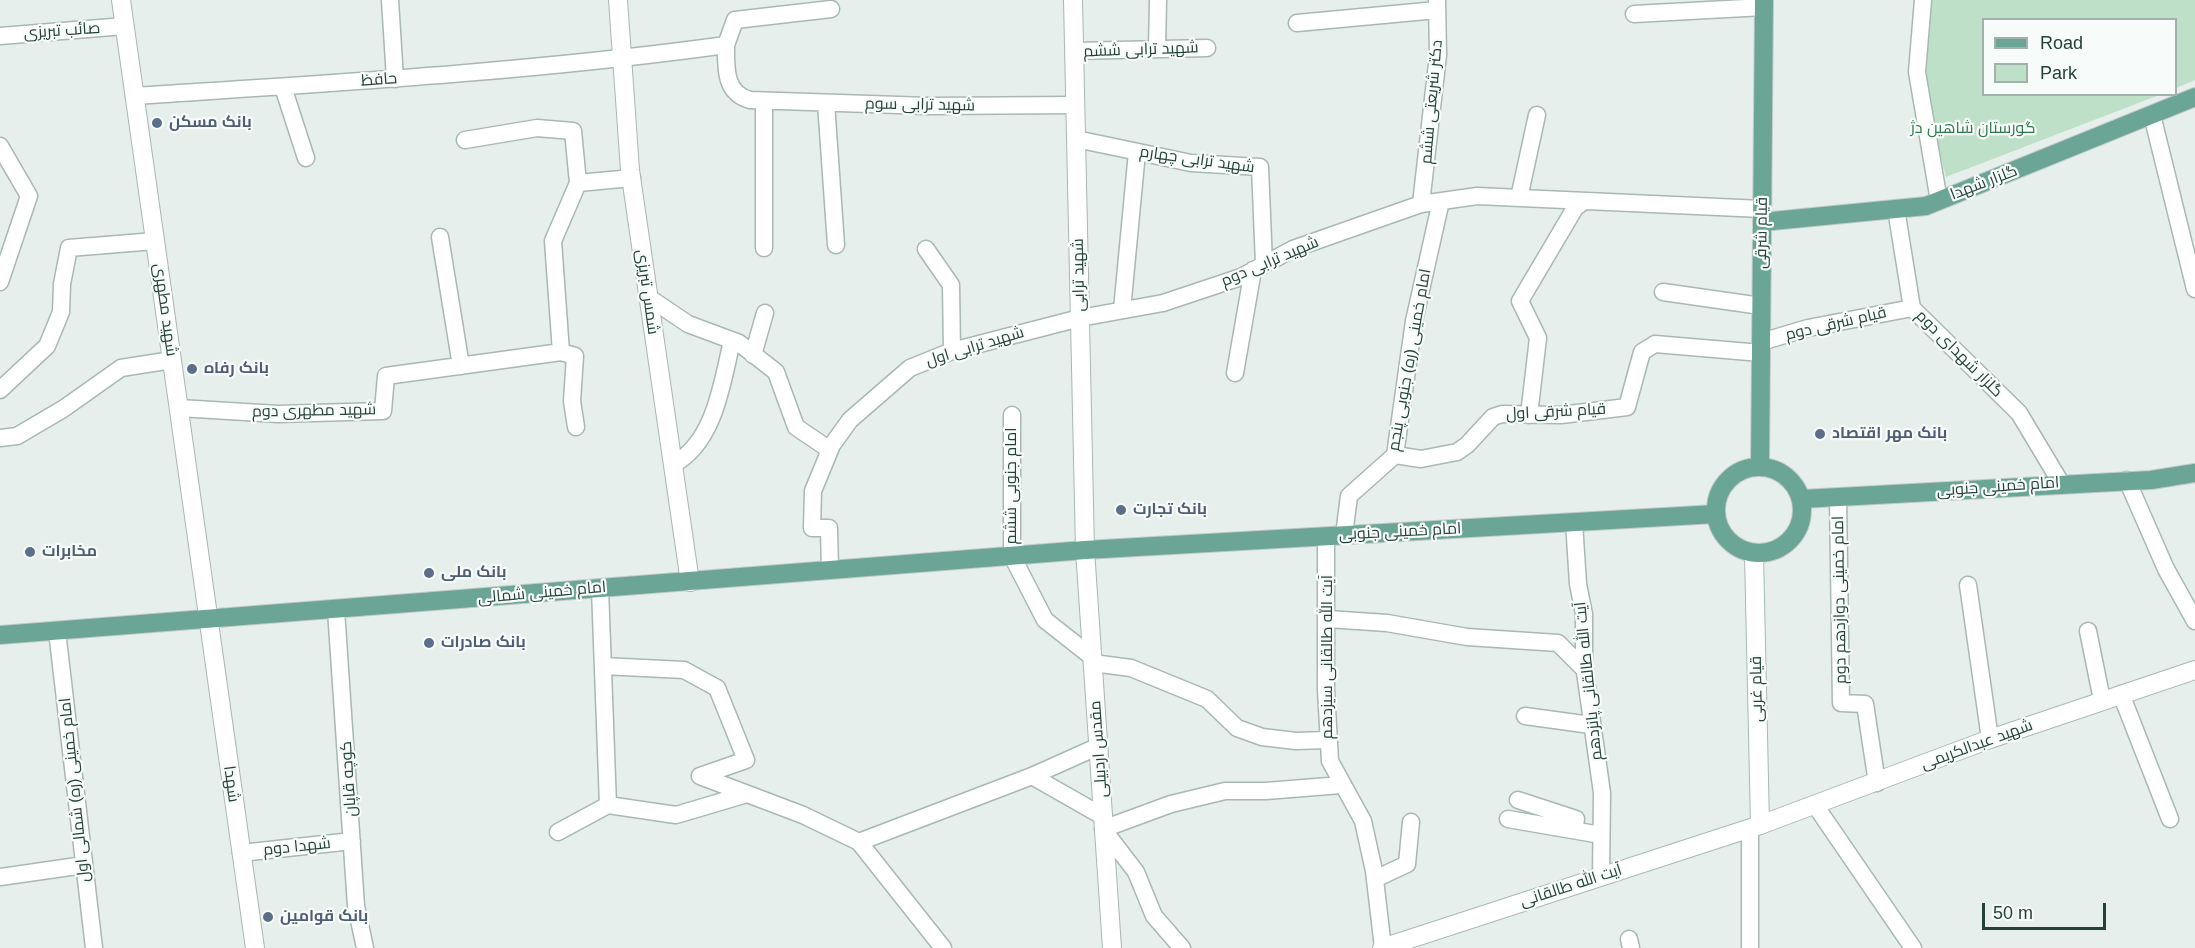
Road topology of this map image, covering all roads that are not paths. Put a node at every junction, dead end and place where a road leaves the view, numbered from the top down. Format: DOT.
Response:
graph roads {
  1 [pos="121,0"];
  2 [pos="390,0"];
  3 [pos="618,0"];
  4 [pos="1073,0"];
  5 [pos="1158,0"];
  6 [pos="1923,0"];
  7 [pos="1764,3"];
  8 [pos="1437,5"];
  9 [pos="831,9"];
  10 [pos="1634,14"];
  11 [pos="1297,23"];
  12 [pos="124,26"];
  13 [pos="0,36"];
  14 [pos="726,45"];
  15 [pos="1207,48"];
  16 [pos="1157,49"];
  17 [pos="1074,51"];
  18 [pos="623,59"];
  19 [pos="395,79"];
  20 [pos="283,87"];
  21 [pos="134,96"];
  22 [pos="2195,98"];
  23 [pos="764,101"];
  24 [pos="826,103"];
  25 [pos="1075,105"];
  26 [pos="1537,115"];
  27 [pos="2152,115"];
  28 [pos="1076,139"];
  29 [pos="465,140"];
  30 [pos="0,146"];
  31 [pos="1137,152"];
  32 [pos="306,158"];
  33 [pos="632,178"];
  34 [pos="578,183"];
  35 [pos="1519,198"];
  36 [pos="1440,201"];
  37 [pos="1584,201"];
  38 [pos="1940,201"];
  39 [pos="1421,204"];
  40 [pos="1896,209"];
  41 [pos="1762,215"];
  42 [pos="440,237"];
  43 [pos="155,241"];
  44 [pos="836,245"];
  45 [pos="764,248"];
  46 [pos="926,249"];
  47 [pos="1258,267"];
  48 [pos="0,282"];
  49 [pos="2195,289"];
  50 [pos="1663,292"];
  51 [pos="648,297"];
  52 [pos="1761,306"];
  53 [pos="1912,308"];
  54 [pos="1122,310"];
  55 [pos="765,313"];
  56 [pos="1080,318"];
  57 [pos="732,340"];
  58 [pos="1761,348"];
  59 [pos="952,351"];
  60 [pos="561,352"];
  61 [pos="753,355"];
  62 [pos="172,360"];
  63 [pos="461,366"];
  64 [pos="1235,374"];
  65 [pos="0,390"];
  66 [pos="178,408"];
  67 [pos="1529,415"];
  68 [pos="1012,416"];
  69 [pos="576,427"];
  70 [pos="0,438"];
  71 [pos="830,450"];
  72 [pos="1395,455"];
  73 [pos="674,464"];
  74 [pos="1760,466"];
  75 [pos="2195,473"];
  76 [pos="2127,480"];
  77 [pos="2061,483"];
  78 [pos="1838,497"];
  79 [pos="1802,499"];
  80 [pos="1716,514"];
  81 [pos="1574,522"];
  82 [pos="1335,536"];
  83 [pos="1085,550"];
  84 [pos="1754,554"];
  85 [pos="1012,556"];
  86 [pos="830,570"];
  87 [pos="690,582"];
  88 [pos="1968,585"];
  89 [pos="600,589"];
  90 [pos="336,610"];
  91 [pos="1328,619"];
  92 [pos="208,620"];
  93 [pos="2195,621"];
  94 [pos="57,631"];
  95 [pos="2088,631"];
  96 [pos="0,635"];
  97 [pos="1093,660"];
  98 [pos="603,666"];
  99 [pos="1585,670"];
  100 [pos="2195,670"];
  101 [pos="2121,694"];
  102 [pos="2102,700"];
  103 [pos="1525,716"];
  104 [pos="1591,725"];
  105 [pos="1990,739"];
  106 [pos="1327,740"];
  107 [pos="1099,746"];
  108 [pos="1032,776"];
  109 [pos="1877,783"];
  110 [pos="1341,785"];
  111 [pos="747,794"];
  112 [pos="1518,800"];
  113 [pos="608,805"];
  114 [pos="1815,805"];
  115 [pos="1508,819"];
  116 [pos="2170,819"];
  117 [pos="1411,822"];
  118 [pos="1103,823"];
  119 [pos="1755,826"];
  120 [pos="1574,830"];
  121 [pos="558,832"];
  122 [pos="1601,835"];
  123 [pos="352,841"];
  124 [pos="859,842"];
  125 [pos="241,853"];
  126 [pos="84,865"];
  127 [pos="1601,876"];
  128 [pos="0,877"];
  129 [pos="1375,879"];
  130 [pos="94,948"];
  131 [pos="255,948"];
  132 [pos="365,948"];
  133 [pos="943,948"];
  134 [pos="1112,948"];
  135 [pos="1182,948"];
  136 [pos="1383,948"];
  137 [pos="1750,948"];
  138 [pos="1913,948"];
  1 -- 12 [label="street, شهید مطهری"];
  2 -- 19 [label="street"];
  3 -- 18 [label="street, شمس تبریزی"];
  4 -- 17 [label="street, شهید ترابی"];
  5 -- 16 [label="street"];
  6 -- 38 [label="street"];
  7 -- 10 [label="street"];
  7 -- 41 [label="main road, قیام شرقی"];
  8 -- 11 [label="street"];
  8 -- 39 [label="street, دکتر شریعتی ششم"];
  9 -- 14 [label="street"];
  12 -- 13 [label="street, صائب تبریزی"];
  12 -- 21 [label="street, شهید مطهری"];
  14 -- 18 [label="street, حافظ"];
  14 -- 23 [label="street, شهید ترابی سوم"];
  15 -- 16 [label="street, شهید ترابی ششم"];
  16 -- 17 [label="street, شهید ترابی ششم"];
  17 -- 25 [label="street, شهید ترابی"];
  18 -- 19 [label="street, حافظ"];
  18 -- 33 [label="street, شمس تبریزی"];
  19 -- 20 [label="street, حافظ"];
  20 -- 21 [label="street, حافظ"];
  20 -- 32 [label="street"];
  21 -- 43 [label="street, شهید مطهری"];
  22 -- 27 [label="main road, گلزار شهدا"];
  23 -- 24 [label="street, شهید ترابی سوم"];
  23 -- 45 [label="street"];
  24 -- 25 [label="street, شهید ترابی سوم"];
  24 -- 44 [label="street"];
  25 -- 28 [label="street, شهید ترابی"];
  26 -- 35 [label="street"];
  27 -- 38 [label="main road, گلزار شهدا"];
  27 -- 49 [label="street"];
  28 -- 31 [label="street, شهید ترابی چهارم"];
  28 -- 56 [label="street, شهید ترابی"];
  29 -- 34 [label="street"];
  30 -- 48 [label="street"];
  31 -- 47 [label="street, شهید ترابی چهارم"];
  31 -- 54 [label="street"];
  33 -- 34 [label="street"];
  33 -- 51 [label="street, شمس تبریزی"];
  34 -- 60 [label="street"];
  35 -- 36 [label="street, شهید ترابی دوم"];
  35 -- 37 [label="street, شهید ترابی دوم"];
  36 -- 39 [label="street, شهید ترابی دوم"];
  36 -- 72 [label="street, امام خمینی (ره) جنوبی پنجم"];
  37 -- 41 [label="street, شهید ترابی دوم"];
  37 -- 67 [label="street"];
  38 -- 40 [label="main road, گلزار شهدا"];
  39 -- 47 [label="street, شهید ترابی دوم"];
  40 -- 41 [label="main road, گلزار شهدا"];
  40 -- 53 [label="street, گلزار شهدای دوم"];
  41 -- 52 [label="main road, قیام شرقی"];
  42 -- 63 [label="street"];
  43 -- 62 [label="street, شهید مطهری"];
  43 -- 65 [label="street"];
  46 -- 59 [label="street"];
  47 -- 54 [label="street, شهید ترابی دوم"];
  47 -- 64 [label="street"];
  50 -- 52 [label="street"];
  51 -- 57 [label="street"];
  51 -- 73 [label="street, شمس تبریزی"];
  52 -- 58 [label="main road, قیام شرقی"];
  53 -- 58 [label="street, قیام شرقی دوم"];
  53 -- 77 [label="street, گلزار شهدای دوم"];
  54 -- 56 [label="street, شهید ترابی دوم"];
  55 -- 61 [label="street"];
  56 -- 59 [label="street, شهید ترابی اول"];
  56 -- 83 [label="street, شهید ترابی"];
  57 -- 61 [label="street"];
  57 -- 73 [label="street"];
  58 -- 67 [label="street, قیام شرقی اول"];
  58 -- 74 [label="main road, قیام شرقی"];
  59 -- 71 [label="street, شهید ترابی اول"];
  60 -- 63 [label="street, شهید مطهری دوم"];
  60 -- 69 [label="street"];
  61 -- 71 [label="street"];
  62 -- 66 [label="street, شهید مطهری"];
  62 -- 70 [label="street"];
  63 -- 66 [label="street, شهید مطهری دوم"];
  66 -- 92 [label="street, شهید مطهری"];
  67 -- 72 [label="street, قیام شرقی اول"];
  68 -- 85 [label="street, امام جنوبی ششم"];
  71 -- 86 [label="street, شهید ترابی اول"];
  72 -- 82 [label="street, امام خمینی (ره) جنوبی پنجم"];
  73 -- 87 [label="street, شمس تبریزی"];
  74 -- 79 [label="main road"];
  74 -- 80 [label="main road"];
  75 -- 76 [label="main road, امام خمینی جنوبی"];
  76 -- 77 [label="main road, امام خمینی جنوبی"];
  76 -- 93 [label="street"];
  77 -- 78 [label="main road, امام خمینی جنوبی"];
  78 -- 79 [label="main road, امام خمینی جنوبی"];
  78 -- 109 [label="street, امام خمینی دوازدهم دوم"];
  79 -- 84 [label="main road"];
  80 -- 81 [label="main road, امام خمینی جنوبی"];
  80 -- 84 [label="main road"];
  81 -- 82 [label="main road, امام خمینی جنوبی"];
  81 -- 99 [label="street, آیت الله طالقانی پانزدهم"];
  82 -- 83 [label="main road, امام خمینی جنوبی"];
  82 -- 91 [label="street, آیت الله طالقانی سیزدهم"];
  83 -- 85 [label="main road, امام خمینی شمالی"];
  83 -- 97 [label="street, مقدس اردبیلی"];
  84 -- 119 [label="street, قیام غربی"];
  85 -- 86 [label="main road, امام خمینی شمالی"];
  85 -- 97 [label="street"];
  86 -- 87 [label="main road, امام خمینی شمالی"];
  87 -- 89 [label="main road, امام خمینی شمالی"];
  88 -- 105 [label="street"];
  89 -- 90 [label="main road, امام خمینی شمالی"];
  89 -- 98 [label="street"];
  90 -- 92 [label="main road, امام خمینی شمالی"];
  90 -- 123 [label="street, کوچه قاپان"];
  91 -- 99 [label="street"];
  91 -- 106 [label="street, آیت الله طالقانی سیزدهم"];
  92 -- 94 [label="main road, امام خمینی شمالی"];
  92 -- 125 [label="street, شهدا"];
  94 -- 96 [label="main road, امام خمینی شمالی"];
  94 -- 126 [label="street, امام خمینی (ره) شمالی اول"];
  95 -- 102 [label="street"];
  97 -- 106 [label="street"];
  97 -- 107 [label="street, مقدس اردبیلی"];
  98 -- 111 [label="street"];
  98 -- 113 [label="street"];
  99 -- 104 [label="street, آیت الله طالقانی پانزدهم"];
  100 -- 101 [label="street, شهید عبدالکریمی"];
  101 -- 102 [label="street, شهید عبدالکریمی"];
  101 -- 116 [label="street"];
  102 -- 105 [label="street, شهید عبدالکریمی"];
  103 -- 104 [label="street"];
  104 -- 122 [label="street, آیت الله طالقانی پانزدهم"];
  105 -- 109 [label="street, شهید عبدالکریمی"];
  106 -- 110 [label="street, آیت الله طالقانی سیزدهم"];
  107 -- 108 [label="street"];
  107 -- 118 [label="street, مقدس اردبیلی"];
  108 -- 118 [label="street"];
  108 -- 124 [label="street"];
  109 -- 114 [label="street, شهید عبدالکریمی"];
  110 -- 118 [label="street"];
  110 -- 129 [label="street, آیت الله طالقانی سیزدهم"];
  111 -- 113 [label="street"];
  111 -- 124 [label="street"];
  112 -- 120 [label="street"];
  113 -- 121 [label="street"];
  114 -- 119 [label="street, شهید عبدالکریمی"];
  114 -- 138 [label="street"];
  115 -- 120 [label="street"];
  117 -- 129 [label="street"];
  118 -- 134 [label="street, مقدس اردبیلی"];
  118 -- 135 [label="street"];
  119 -- 127 [label="street, آیت الله طالقانی"];
  119 -- 137 [label="street"];
  120 -- 122 [label="street"];
  122 -- 127 [label="street, آیت الله طالقانی پانزدهم"];
  123 -- 125 [label="street, شهدا دوم"];
  123 -- 132 [label="street, کوچه قاپان"];
  124 -- 133 [label="street"];
  125 -- 131 [label="street, شهدا"];
  126 -- 128 [label="street"];
  126 -- 130 [label="street, امام خمینی (ره) شمالی اول"];
  127 -- 136 [label="street, آیت الله طالقانی"];
  129 -- 136 [label="street, آیت الله طالقانی سیزدهم"];
}
